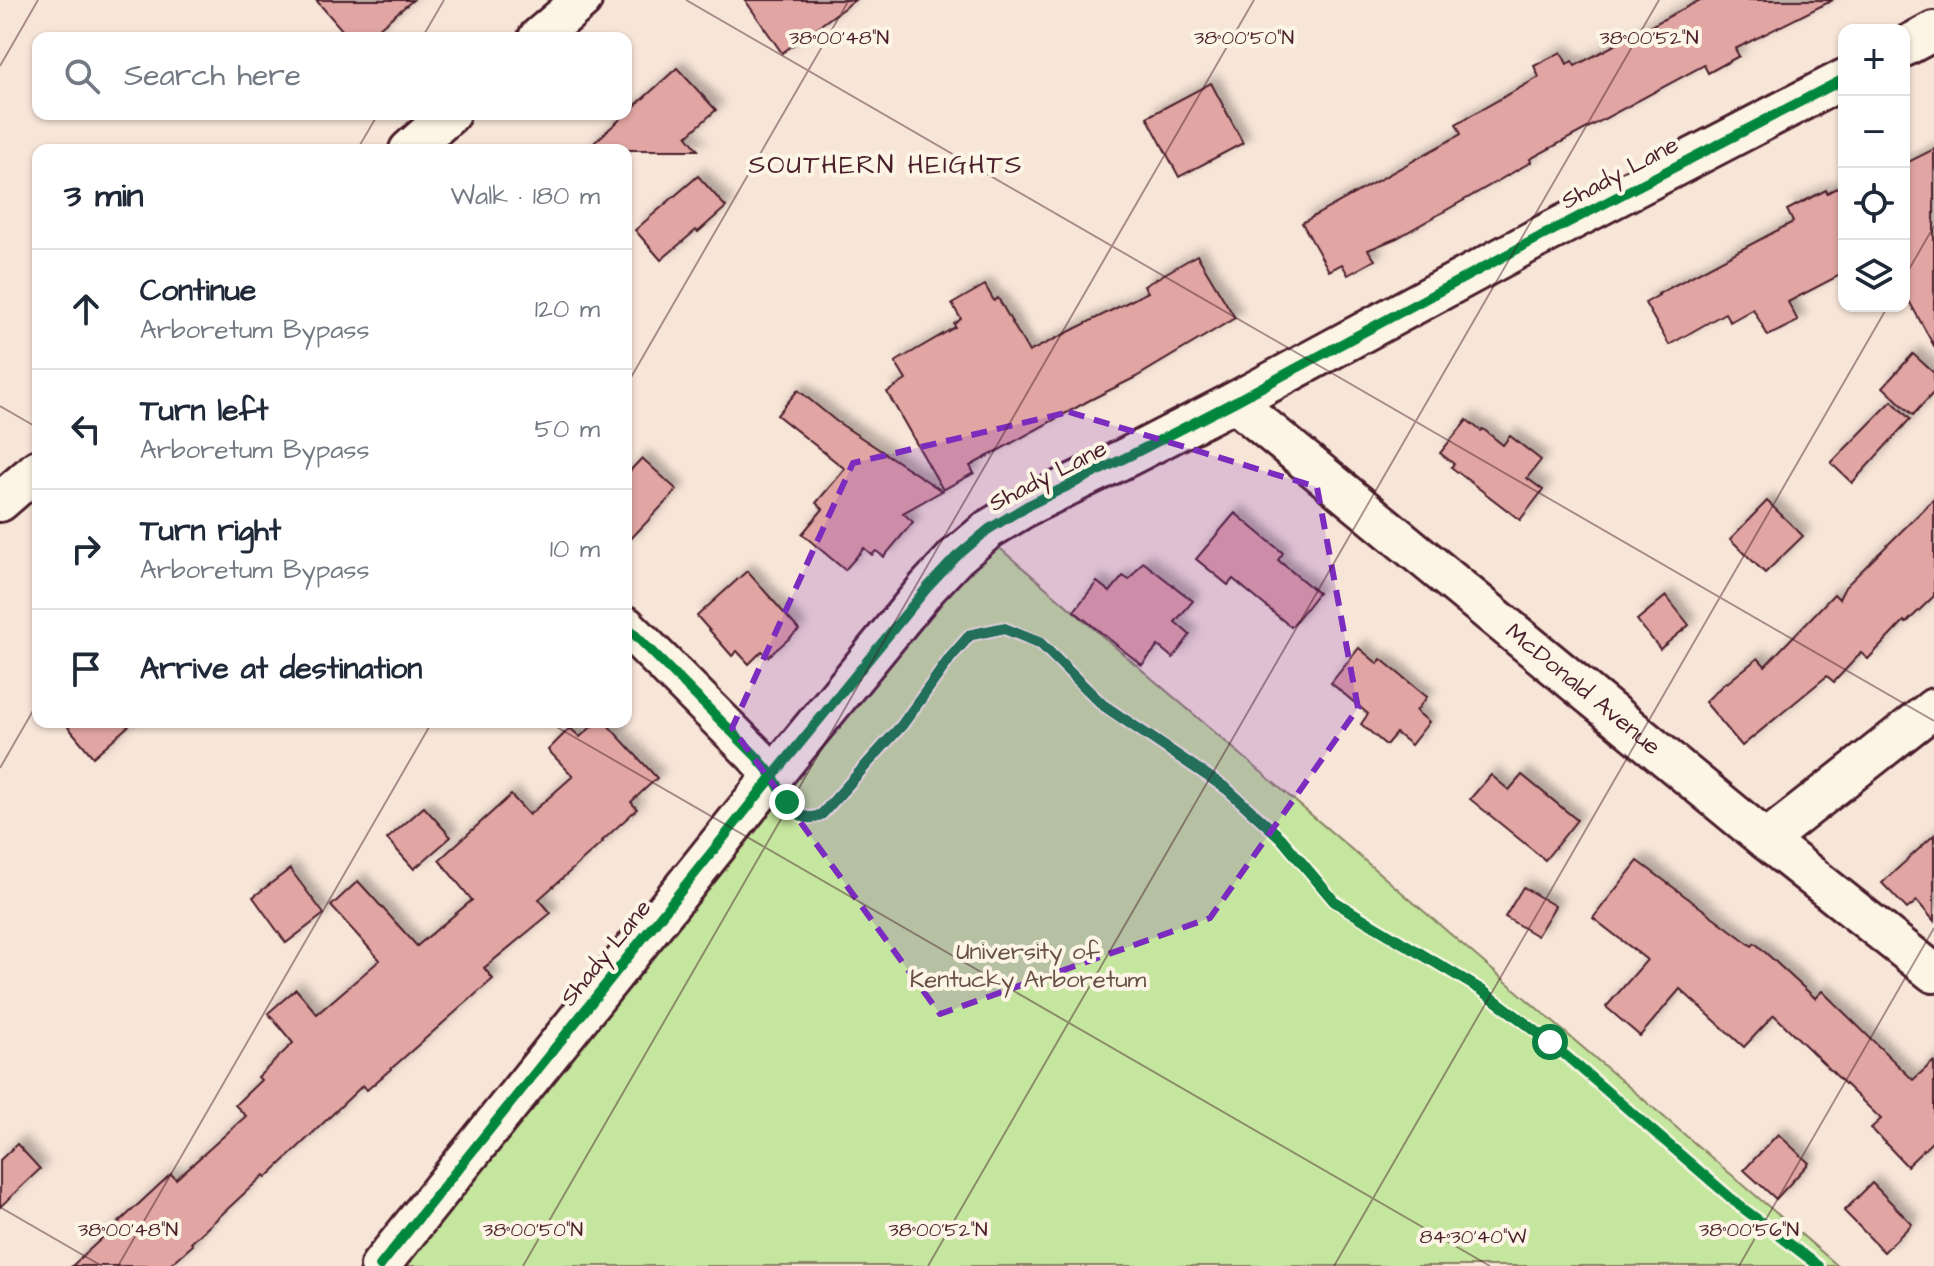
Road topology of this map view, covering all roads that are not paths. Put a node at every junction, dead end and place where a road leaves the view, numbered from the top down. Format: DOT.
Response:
graph roads {
  1 [pos="582,0"];
  2 [pos="1934,31"];
  3 [pos="545,32"];
  4 [pos="1910,44"];
  5 [pos="1838,82"];
  6 [pos="443,120"];
  7 [pos="416,144"];
  8 [pos="1234,402"];
  9 [pos="32,474"];
  10 [pos="0,502"];
  11 [pos="632,632"];
  12 [pos="1934,708"];
  13 [pos="773,776"];
  14 [pos="1766,840"];
  15 [pos="1934,973"];
  16 [pos="380,1266"];
  1 -- 3 [label="street"];
  2 -- 4 [label="street"];
  5 -- 8 [label="street, Shady Lane"];
  6 -- 7 [label="street"];
  8 -- 13 [label="street, Shady Lane"];
  8 -- 14 [label="street, McDonald Avenue"];
  9 -- 10 [label="street"];
  11 -- 13 [label="street"];
  12 -- 14 [label="street"];
  13 -- 16 [label="street, Shady Lane"];
  14 -- 15 [label="street, McDonald Avenue"];
}
